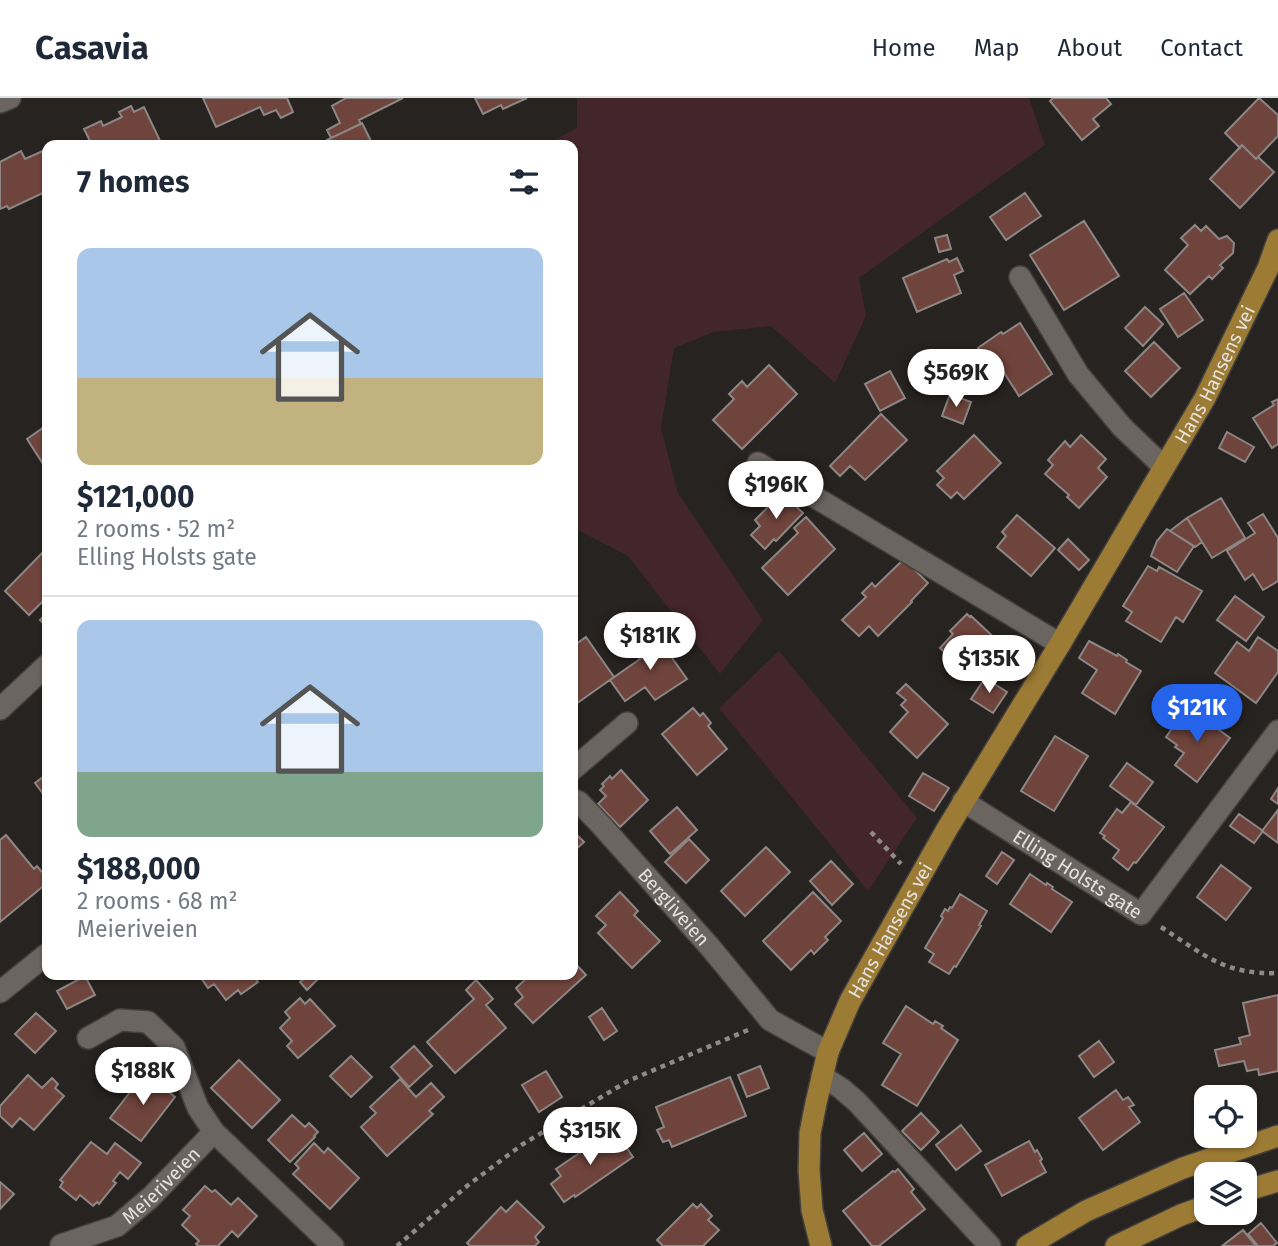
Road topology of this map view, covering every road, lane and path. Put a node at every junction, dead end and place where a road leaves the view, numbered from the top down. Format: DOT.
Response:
graph roads {
  1 [pos="10,98"];
  2 [pos="0,102"];
  3 [pos="1278,240"];
  4 [pos="1020,277"];
  5 [pos="758,463"];
  6 [pos="1164,467"];
  7 [pos="1060,644"];
  8 [pos="42,670"];
  9 [pos="0,709"];
  10 [pos="627,723"];
  11 [pos="1278,731"];
  12 [pos="578,765"];
  13 [pos="963,801"];
  14 [pos="578,802"];
  15 [pos="871,832"];
  16 [pos="919,876"];
  17 [pos="1141,914"];
  18 [pos="42,958"];
  19 [pos="1278,973"];
  20 [pos="0,992"];
  21 [pos="770,1020"];
  22 [pos="88,1038"];
  23 [pos="828,1052"];
  24 [pos="822,1076"];
  25 [pos="214,1132"];
  26 [pos="1278,1136"];
  27 [pos="1278,1181"];
  28 [pos="1257,1187"];
  29 [pos="1194,1210"];
  30 [pos="61,1245"];
  31 [pos="333,1246"];
  32 [pos="397,1246"];
  33 [pos="821,1246"];
  34 [pos="990,1246"];
  35 [pos="1027,1246"];
  36 [pos="1116,1246"];
  1 -- 2 [label="street"];
  3 -- 6 [label="main road, Hans Hansens vei"];
  4 -- 6 [label="street, Hans Hansens vei"];
  5 -- 7 [label="street"];
  6 -- 7 [label="main road, Hans Hansens vei"];
  7 -- 13 [label="main road, Hans Hansens vei"];
  8 -- 9 [label="street"];
  10 -- 12 [label="street"];
  11 -- 17 [label="street, Elling Holsts gate"];
  13 -- 16 [label="main road, Hans Hansens vei"];
  13 -- 17 [label="street, Elling Holsts gate"];
  14 -- 21 [label="street, Bergliveien"];
  15 -- 16 [label="path"];
  16 -- 23 [label="main road, Hans Hansens vei"];
  17 -- 19 [label="path"];
  18 -- 20 [label="street"];
  21 -- 23 [label="street"];
  21 -- 32 [label="path"];
  22 -- 25 [label="street, Meieriveien"];
  23 -- 24 [label="main road, Hans Hansens vei"];
  24 -- 33 [label="main road, Hans Hansens vei"];
  24 -- 34 [label="street"];
  25 -- 30 [label="street, Meieriveien"];
  25 -- 31 [label="street, Meieriveien"];
  26 -- 35 [label="main road"];
  27 -- 28 [label="main road"];
  29 -- 36 [label="main road"];
}
